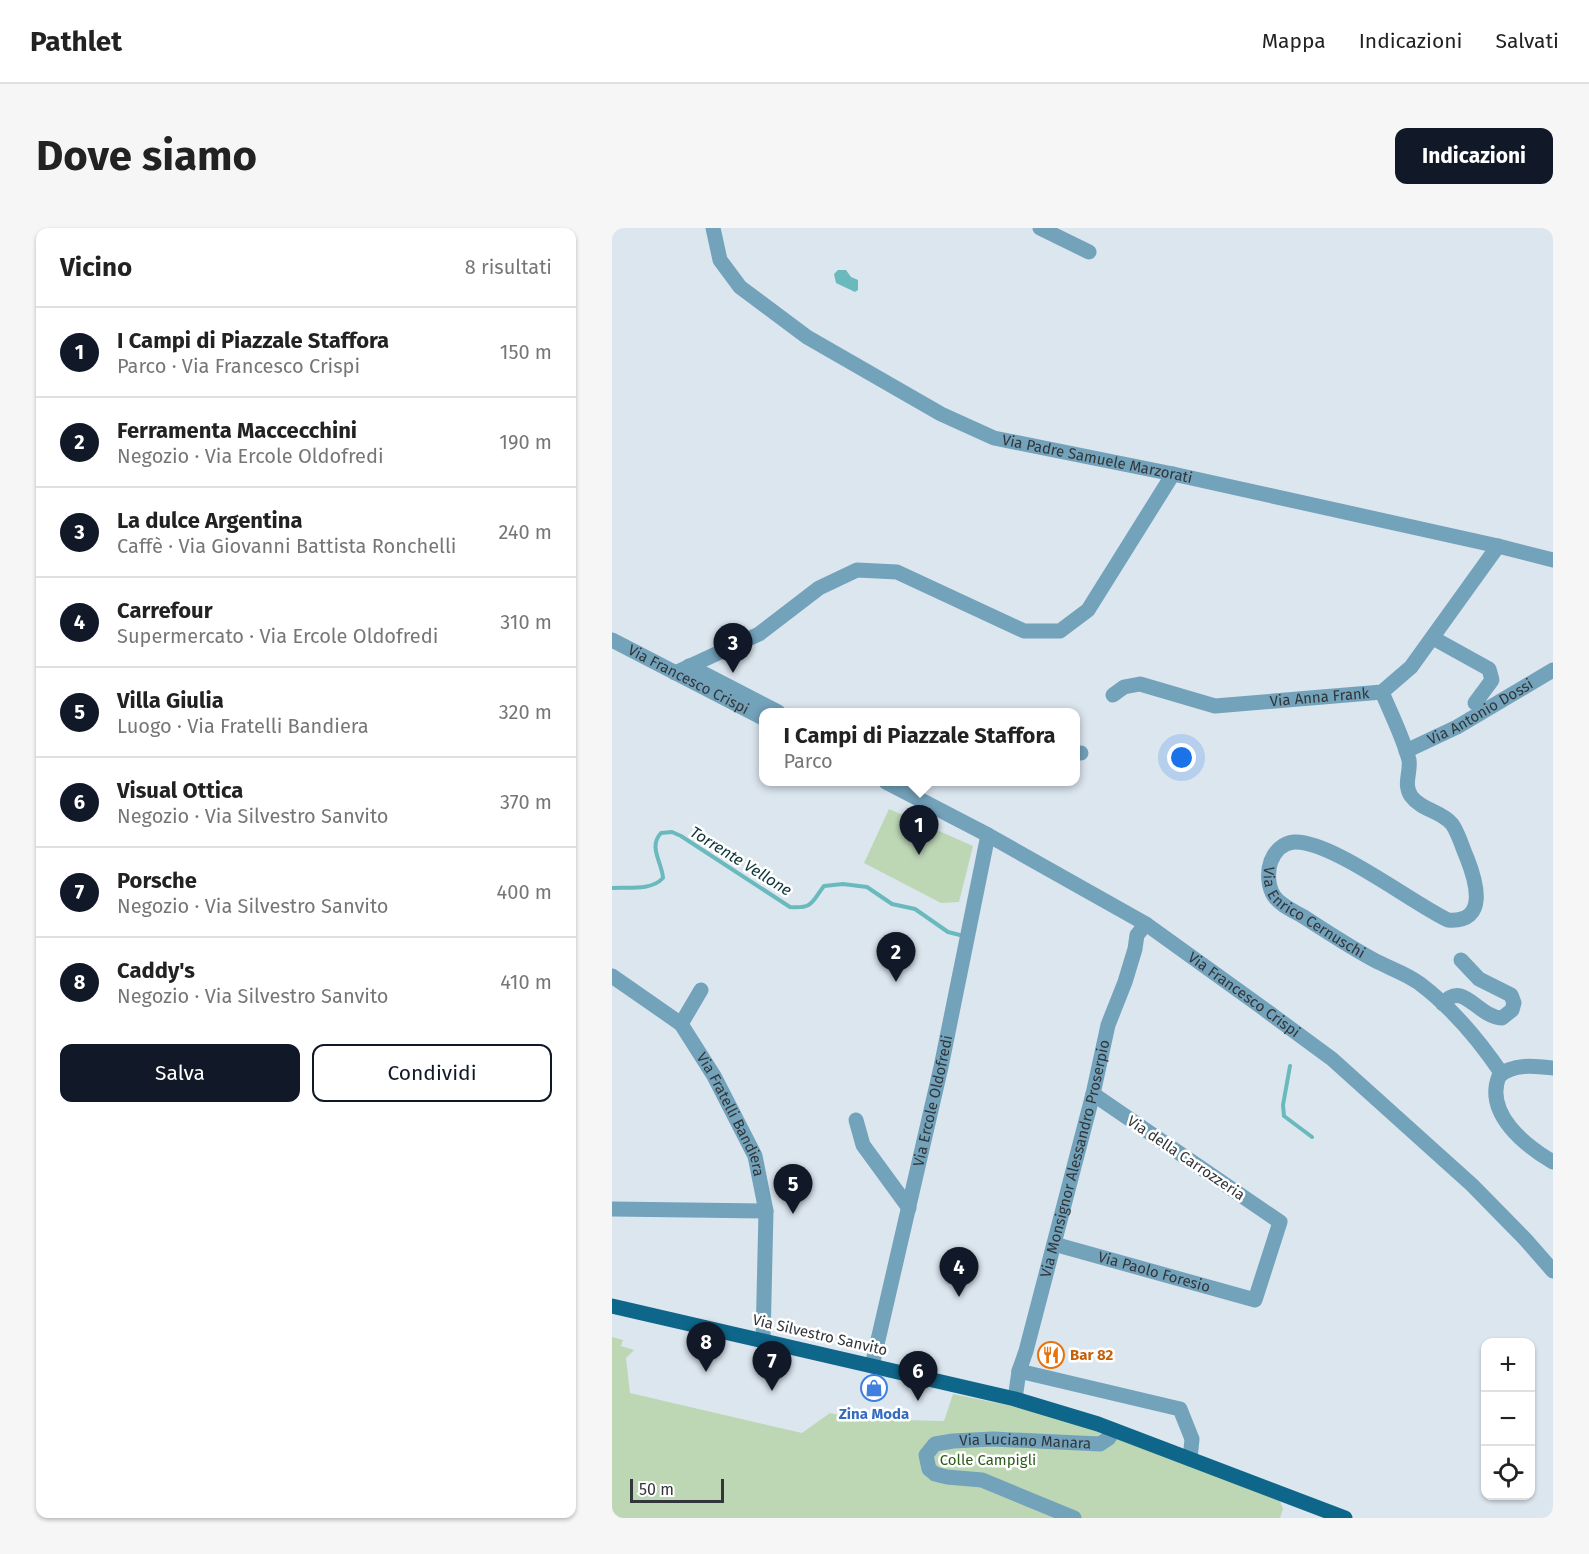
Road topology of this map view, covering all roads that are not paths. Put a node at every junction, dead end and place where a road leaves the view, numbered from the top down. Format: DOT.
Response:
graph roads {
  1 [pos="713,228"];
  2 [pos="1040,228"];
  3 [pos="1089,252"];
  4 [pos="1173,474"];
  5 [pos="1498,546"];
  6 [pos="1553,560"];
  7 [pos="1433,638"];
  8 [pos="612,640"];
  9 [pos="682,670"];
  10 [pos="1553,670"];
  11 [pos="1382,692"];
  12 [pos="1113,695"];
  13 [pos="1474,703"];
  14 [pos="769,708"];
  15 [pos="759,716"];
  16 [pos="1406,751"];
  17 [pos="894,786"];
  18 [pos="988,835"];
  19 [pos="1146,924"];
  20 [pos="1461,960"];
  21 [pos="612,976"];
  22 [pos="701,990"];
  23 [pos="1443,1004"];
  24 [pos="681,1023"];
  25 [pos="1553,1068"];
  26 [pos="1502,1074"];
  27 [pos="1093,1094"];
  28 [pos="856,1120"];
  29 [pos="1553,1162"];
  30 [pos="909,1208"];
  31 [pos="612,1209"];
  32 [pos="766,1211"];
  33 [pos="1054,1244"];
  34 [pos="1553,1271"];
  35 [pos="1255,1300"];
  36 [pos="612,1306"];
  37 [pos="763,1341"];
  38 [pos="872,1366"];
  39 [pos="1019,1371"];
  40 [pos="1015,1399"];
  41 [pos="1113,1430"];
  42 [pos="1190,1459"];
  43 [pos="1074,1518"];
  44 [pos="1345,1518"];
  1 -- 4 [label="street, Via Padre Samuele Marzorati"];
  2 -- 3 [label="street"];
  4 -- 5 [label="street, Via Padre Samuele Marzorati"];
  4 -- 9 [label="street"];
  5 -- 6 [label="street, Via Padre Samuele Marzorati"];
  5 -- 7 [label="street, Via Anna Frank"];
  7 -- 11 [label="street, Via Anna Frank"];
  7 -- 13 [label="street"];
  8 -- 9 [label="street, Via Francesco Crispi"];
  9 -- 14 [label="street"];
  9 -- 15 [label="street, Via Francesco Crispi"];
  10 -- 16 [label="street, Via Antonio Dossi"];
  11 -- 12 [label="street, Via Anna Frank"];
  11 -- 16 [label="street, Via Enrico Cernuschi"];
  16 -- 23 [label="street, Via Enrico Cernuschi"];
  17 -- 18 [label="street, Via Francesco Crispi"];
  18 -- 19 [label="street, Via Francesco Crispi"];
  18 -- 30 [label="street, Via Ercole Oldofredi"];
  19 -- 27 [label="street, Via Monsignor Alessandro Proserpio"];
  19 -- 34 [label="street, Via Francesco Crispi"];
  20 -- 23 [label="street"];
  21 -- 24 [label="street, Via Fratelli Bandiera"];
  22 -- 24 [label="street"];
  23 -- 26 [label="street, Via Enrico Cernuschi"];
  24 -- 32 [label="street, Via Fratelli Bandiera"];
  25 -- 26 [label="street"];
  26 -- 29 [label="street"];
  27 -- 33 [label="street, Via Monsignor Alessandro Proserpio"];
  27 -- 35 [label="street, Via della Carrozzeria"];
  28 -- 30 [label="street"];
  30 -- 38 [label="street, Via Ercole Oldofredi"];
  31 -- 32 [label="street"];
  32 -- 37 [label="street, Via Fratelli Bandiera"];
  33 -- 35 [label="street, Via Paolo Foresio"];
  33 -- 39 [label="street, Via Monsignor Alessandro Proserpio"];
  36 -- 37 [label="main road, Via Silvestro Sanvito"];
  37 -- 38 [label="main road, Via Silvestro Sanvito"];
  38 -- 40 [label="main road, Via Silvestro Sanvito"];
  39 -- 40 [label="street, Via Monsignor Alessandro Proserpio"];
  39 -- 42 [label="street"];
  40 -- 41 [label="main road, Via Silvestro Sanvito"];
  41 -- 42 [label="main road, Via Silvestro Sanvito"];
  41 -- 43 [label="street, Via Luciano Manara"];
  42 -- 44 [label="main road, Via Silvestro Sanvito"];
}
